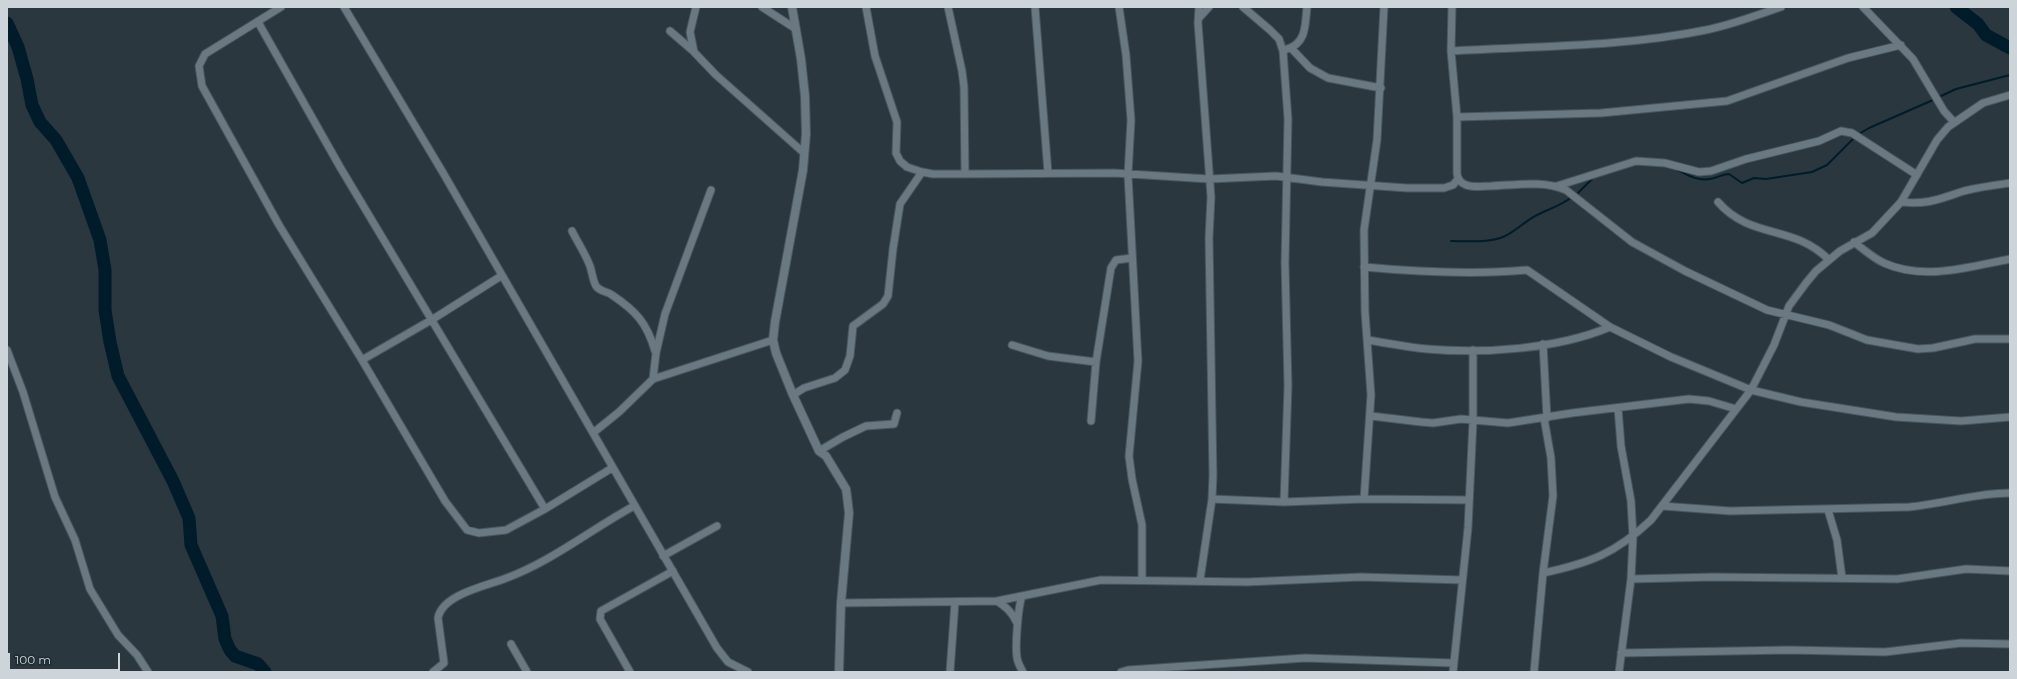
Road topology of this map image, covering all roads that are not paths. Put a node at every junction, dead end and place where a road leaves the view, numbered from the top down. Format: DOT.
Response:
graph roads {
  1 [pos="281,7"];
  2 [pos="344,7"];
  3 [pos="696,7"];
  4 [pos="762,7"];
  5 [pos="792,7"];
  6 [pos="866,7"];
  7 [pos="948,7"];
  8 [pos="1035,7"];
  9 [pos="1119,7"];
  10 [pos="1199,7"];
  11 [pos="1209,7"];
  12 [pos="1243,7"];
  13 [pos="1307,7"];
  14 [pos="1384,7"];
  15 [pos="1452,7"];
  16 [pos="1781,7"];
  17 [pos="1863,7"];
  18 [pos="1199,18"];
  19 [pos="258,22"];
  20 [pos="796,29"];
  21 [pos="670,31"];
  22 [pos="1901,45"];
  23 [pos="1291,48"];
  24 [pos="1283,51"];
  25 [pos="1451,51"];
  26 [pos="694,52"];
  27 [pos="1381,88"];
  28 [pos="2010,95"];
  29 [pos="1457,117"];
  30 [pos="1954,122"];
  31 [pos="804,153"];
  32 [pos="922,172"];
  33 [pos="1048,173"];
  34 [pos="965,174"];
  35 [pos="1128,175"];
  36 [pos="1918,176"];
  37 [pos="1288,177"];
  38 [pos="1209,178"];
  39 [pos="1458,179"];
  40 [pos="2010,183"];
  41 [pos="1371,185"];
  42 [pos="1557,186"];
  43 [pos="710,190"];
  44 [pos="1718,202"];
  45 [pos="1901,202"];
  46 [pos="572,231"];
  47 [pos="1854,242"];
  48 [pos="1132,258"];
  49 [pos="2010,259"];
  50 [pos="1829,260"];
  51 [pos="1364,267"];
  52 [pos="501,276"];
  53 [pos="1785,315"];
  54 [pos="433,319"];
  55 [pos="1610,327"];
  56 [pos="2010,339"];
  57 [pos="773,340"];
  58 [pos="1367,340"];
  59 [pos="1543,344"];
  60 [pos="1012,345"];
  61 [pos="7,350"];
  62 [pos="1473,350"];
  63 [pos="656,354"];
  64 [pos="362,360"];
  65 [pos="1096,362"];
  66 [pos="653,379"];
  67 [pos="1751,390"];
  68 [pos="793,395"];
  69 [pos="1618,408"];
  70 [pos="1736,409"];
  71 [pos="897,413"];
  72 [pos="1371,416"];
  73 [pos="2010,417"];
  74 [pos="1545,418"];
  75 [pos="1091,421"];
  76 [pos="1473,421"];
  77 [pos="593,433"];
  78 [pos="819,451"];
  79 [pos="612,468"];
  80 [pos="2010,493"];
  81 [pos="1212,499"];
  82 [pos="1364,499"];
  83 [pos="1469,500"];
  84 [pos="1284,502"];
  85 [pos="634,506"];
  86 [pos="1662,506"];
  87 [pos="545,509"];
  88 [pos="1828,510"];
  89 [pos="717,526"];
  90 [pos="1633,537"];
  91 [pos="663,556"];
  92 [pos="673,571"];
  93 [pos="2010,572"];
  94 [pos="1543,573"];
  95 [pos="1842,578"];
  96 [pos="1630,579"];
  97 [pos="1142,580"];
  98 [pos="1200,580"];
  99 [pos="1462,580"];
  100 [pos="1022,596"];
  101 [pos="996,601"];
  102 [pos="841,602"];
  103 [pos="955,602"];
  104 [pos="1019,626"];
  105 [pos="511,644"];
  106 [pos="2010,644"];
  107 [pos="1621,653"];
  108 [pos="1453,662"];
  109 [pos="148,672"];
  110 [pos="433,672"];
  111 [pos="527,672"];
  112 [pos="630,672"];
  113 [pos="748,672"];
  114 [pos="839,672"];
  115 [pos="950,672"];
  116 [pos="1023,672"];
  117 [pos="1121,672"];
  118 [pos="1453,672"];
  119 [pos="1534,672"];
  120 [pos="1619,672"];
  1 -- 19 [label="street"];
  2 -- 52 [label="street"];
  3 -- 26 [label="street"];
  4 -- 20 [label="street"];
  5 -- 20 [label="street"];
  6 -- 32 [label="street"];
  7 -- 34 [label="street"];
  8 -- 33 [label="street"];
  9 -- 35 [label="street"];
  10 -- 18 [label="street"];
  11 -- 18 [label="street"];
  12 -- 24 [label="street"];
  13 -- 23 [label="street"];
  14 -- 27 [label="street"];
  15 -- 25 [label="street"];
  16 -- 25 [label="street"];
  17 -- 22 [label="street"];
  18 -- 38 [label="street"];
  19 -- 54 [label="street"];
  19 -- 64 [label="street"];
  20 -- 31 [label="street"];
  21 -- 26 [label="street"];
  22 -- 29 [label="street"];
  22 -- 30 [label="street"];
  23 -- 24 [label="street"];
  23 -- 27 [label="street"];
  24 -- 37 [label="street"];
  25 -- 29 [label="street"];
  26 -- 31 [label="street"];
  27 -- 41 [label="street"];
  28 -- 30 [label="street"];
  29 -- 39 [label="street"];
  30 -- 36 [label="street"];
  31 -- 57 [label="street"];
  32 -- 34 [label="street"];
  32 -- 68 [label="street"];
  33 -- 34 [label="street"];
  33 -- 35 [label="street"];
  35 -- 38 [label="street"];
  35 -- 48 [label="street"];
  36 -- 42 [label="street"];
  36 -- 45 [label="street"];
  37 -- 38 [label="street"];
  37 -- 41 [label="street"];
  37 -- 84 [label="street"];
  38 -- 81 [label="street"];
  39 -- 41 [label="street"];
  39 -- 42 [label="street"];
  40 -- 45 [label="street"];
  41 -- 51 [label="street"];
  42 -- 53 [label="street"];
  43 -- 63 [label="street"];
  44 -- 50 [label="street"];
  45 -- 47 [label="street"];
  46 -- 63 [label="street"];
  47 -- 49 [label="street"];
  47 -- 50 [label="street"];
  48 -- 65 [label="street"];
  48 -- 97 [label="street"];
  50 -- 53 [label="street"];
  51 -- 55 [label="street"];
  51 -- 58 [label="street"];
  52 -- 54 [label="street"];
  52 -- 77 [label="street"];
  53 -- 56 [label="street"];
  53 -- 67 [label="street"];
  54 -- 64 [label="street"];
  54 -- 87 [label="street"];
  55 -- 59 [label="street"];
  55 -- 67 [label="street"];
  57 -- 66 [label="street"];
  57 -- 68 [label="street"];
  58 -- 62 [label="street"];
  58 -- 72 [label="street"];
  59 -- 62 [label="street"];
  59 -- 74 [label="street"];
  60 -- 65 [label="street"];
  61 -- 109 [label="street"];
  62 -- 76 [label="street"];
  63 -- 66 [label="street"];
  64 -- 87 [label="street"];
  65 -- 75 [label="street"];
  66 -- 77 [label="street"];
  67 -- 70 [label="street"];
  67 -- 73 [label="street"];
  68 -- 78 [label="street"];
  69 -- 70 [label="street"];
  69 -- 74 [label="street"];
  69 -- 90 [label="street"];
  70 -- 86 [label="street"];
  71 -- 78 [label="street"];
  72 -- 76 [label="street"];
  72 -- 82 [label="street"];
  74 -- 76 [label="street"];
  74 -- 94 [label="street"];
  76 -- 83 [label="street"];
  77 -- 79 [label="street"];
  78 -- 102 [label="street"];
  79 -- 85 [label="street"];
  79 -- 87 [label="street"];
  80 -- 88 [label="street"];
  81 -- 84 [label="street"];
  81 -- 98 [label="street"];
  82 -- 83 [label="street"];
  82 -- 84 [label="street"];
  83 -- 99 [label="street"];
  85 -- 91 [label="street"];
  85 -- 110 [label="street"];
  86 -- 88 [label="street"];
  86 -- 90 [label="street"];
  88 -- 95 [label="street"];
  89 -- 91 [label="street"];
  90 -- 94 [label="street"];
  90 -- 96 [label="street"];
  91 -- 92 [label="street"];
  92 -- 112 [label="street"];
  92 -- 113 [label="street"];
  93 -- 95 [label="street"];
  94 -- 119 [label="street"];
  95 -- 96 [label="street"];
  96 -- 107 [label="street"];
  97 -- 98 [label="street"];
  97 -- 100 [label="street"];
  98 -- 99 [label="street"];
  99 -- 108 [label="street"];
  100 -- 101 [label="street"];
  100 -- 104 [label="street"];
  101 -- 103 [label="street"];
  101 -- 104 [label="street"];
  102 -- 103 [label="street"];
  102 -- 114 [label="street"];
  103 -- 115 [label="street"];
  104 -- 116 [label="street"];
  105 -- 111 [label="street"];
  106 -- 107 [label="street"];
  107 -- 120 [label="street"];
  108 -- 117 [label="street"];
  108 -- 118 [label="street"];
}
